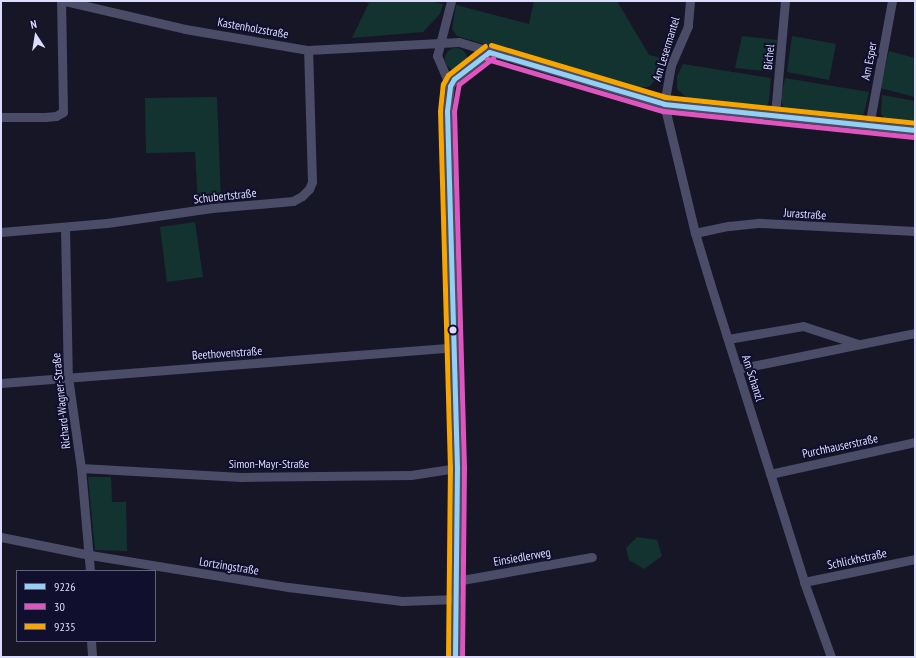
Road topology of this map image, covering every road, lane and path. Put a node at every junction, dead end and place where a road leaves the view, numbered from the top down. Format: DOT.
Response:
graph roads {
  1 [pos="61,1"];
  2 [pos="66,1"];
  3 [pos="451,1"];
  4 [pos="690,1"];
  5 [pos="785,1"];
  6 [pos="892,1"];
  7 [pos="439,41"];
  8 [pos="308,50"];
  9 [pos="488,52"];
  10 [pos="450,86"];
  11 [pos="664,104"];
  12 [pos="775,115"];
  13 [pos="1,117"];
  14 [pos="869,126"];
  15 [pos="915,130"];
  16 [pos="65,227"];
  17 [pos="915,231"];
  18 [pos="1,232"];
  19 [pos="695,233"];
  20 [pos="915,333"];
  21 [pos="728,339"];
  22 [pos="859,344"];
  23 [pos="454,347"];
  24 [pos="737,369"];
  25 [pos="68,377"];
  26 [pos="1,383"];
  27 [pos="915,442"];
  28 [pos="81,468"];
  29 [pos="457,468"];
  30 [pos="770,474"];
  31 [pos="1,537"];
  32 [pos="90,555"];
  33 [pos="592,557"];
  34 [pos="915,559"];
  35 [pos="90,570"];
  36 [pos="456,581"];
  37 [pos="804,582"];
  38 [pos="456,599"];
  39 [pos="92,642"];
  40 [pos="92,657"];
  41 [pos="455,657"];
  42 [pos="831,657"];
  1 -- 13 [label="street"];
  2 -- 8 [label="street, Kastenholzstraße"];
  3 -- 7 [label="street"];
  4 -- 11 [label="street, Am Lesermantel"];
  5 -- 12 [label="street, Bichel"];
  6 -- 14 [label="street, Am Esper"];
  7 -- 8 [label="street, Kastenholzstraße"];
  7 -- 9 [label="street, Kastenholzstraße"];
  7 -- 10 [label="street"];
  8 -- 16 [label="street, Schubertstraße"];
  9 -- 10 [label="street"];
  9 -- 11 [label="street, Kastenholzstraße"];
  10 -- 23 [label="street"];
  11 -- 12 [label="street, Kastenholzstraße"];
  11 -- 19 [label="street, Am Schanzl"];
  12 -- 14 [label="street, Kastenholzstraße"];
  14 -- 15 [label="street, Kastenholzstraße"];
  16 -- 18 [label="street, Schubertstraße"];
  16 -- 25 [label="street, Richard-Wagner-Straße"];
  17 -- 19 [label="street, Jurastraße"];
  19 -- 21 [label="street, Am Schanzl"];
  20 -- 22 [label="street"];
  21 -- 22 [label="street"];
  21 -- 24 [label="street, Am Schanzl"];
  22 -- 24 [label="street"];
  23 -- 25 [label="street, Beethovenstraße"];
  23 -- 29 [label="street"];
  24 -- 30 [label="street, Am Schanzl"];
  25 -- 26 [label="street, Beethovenstraße"];
  25 -- 28 [label="street, Richard-Wagner-Straße"];
  27 -- 30 [label="street, Purchhauserstraße"];
  28 -- 29 [label="street, Simon-Mayr-Straße"];
  28 -- 32 [label="street, Richard-Wagner-Straße"];
  29 -- 36 [label="street"];
  30 -- 37 [label="street, Am Schanzl"];
  31 -- 32 [label="street, Lortzingstraße"];
  32 -- 35 [label="street, Richard-Wagner-Straße"];
  32 -- 38 [label="street, Lortzingstraße"];
  33 -- 36 [label="street, Einsiedlerweg"];
  34 -- 37 [label="street, Schlickhstraße"];
  36 -- 38 [label="street"];
  37 -- 42 [label="street, Am Schanzl"];
  38 -- 41 [label="street"];
  39 -- 40 [label="street"];
}
